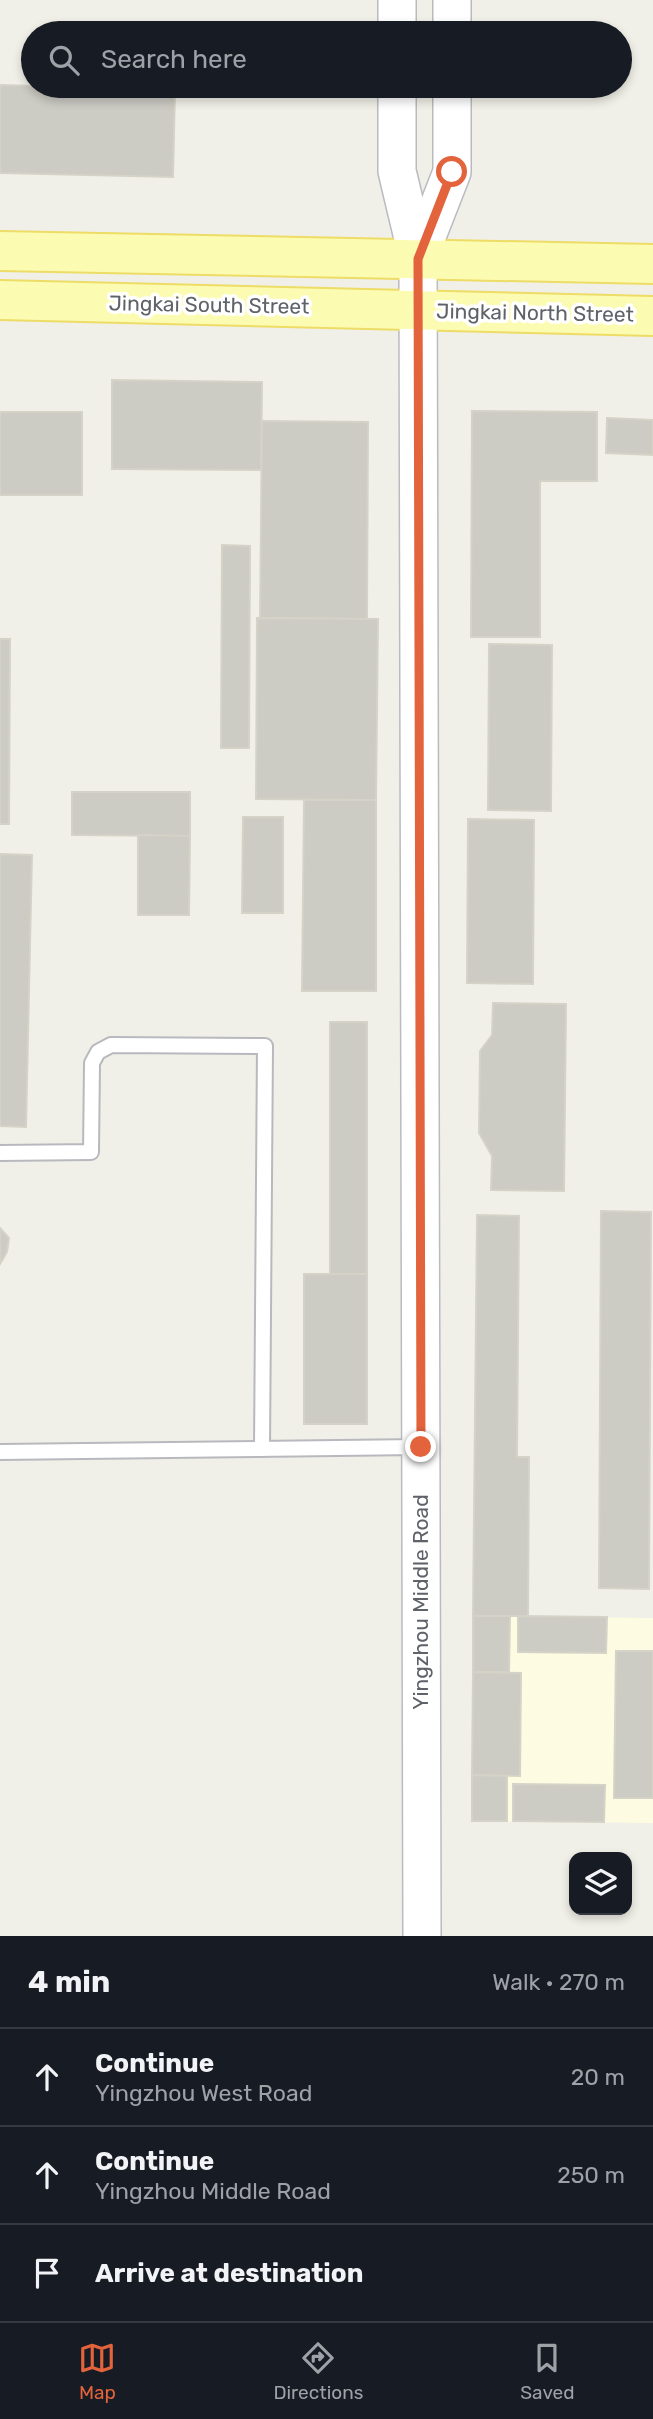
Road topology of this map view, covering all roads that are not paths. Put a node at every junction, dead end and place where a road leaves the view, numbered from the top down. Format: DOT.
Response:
graph roads {
  1 [pos="397,0"];
  2 [pos="452,0"];
  3 [pos="397,21"];
  4 [pos="452,21"];
  5 [pos="397,98"];
  6 [pos="452,98"];
  7 [pos="0,251"];
  8 [pos="418,259"];
  9 [pos="653,264"];
  10 [pos="0,300"];
  11 [pos="418,310"];
  12 [pos="653,316"];
  13 [pos="0,1153"];
  14 [pos="421,1447"];
  15 [pos="262,1449"];
  16 [pos="0,1452"];
  17 [pos="422,1936"];
  1 -- 3 [label="main road"];
  2 -- 4 [label="main road"];
  5 -- 8 [label="main road"];
  6 -- 8 [label="main road"];
  7 -- 8 [label="main road"];
  8 -- 9 [label="main road"];
  8 -- 11 [label="main road, Yingzhou Middle Road"];
  10 -- 11 [label="main road, Jingkai South Street"];
  11 -- 12 [label="main road, Jingkai North Street"];
  11 -- 14 [label="main road, Yingzhou Middle Road"];
  13 -- 15 [label="lane"];
  14 -- 15 [label="lane"];
  14 -- 17 [label="main road, Yingzhou Middle Road"];
  15 -- 16 [label="lane"];
}
